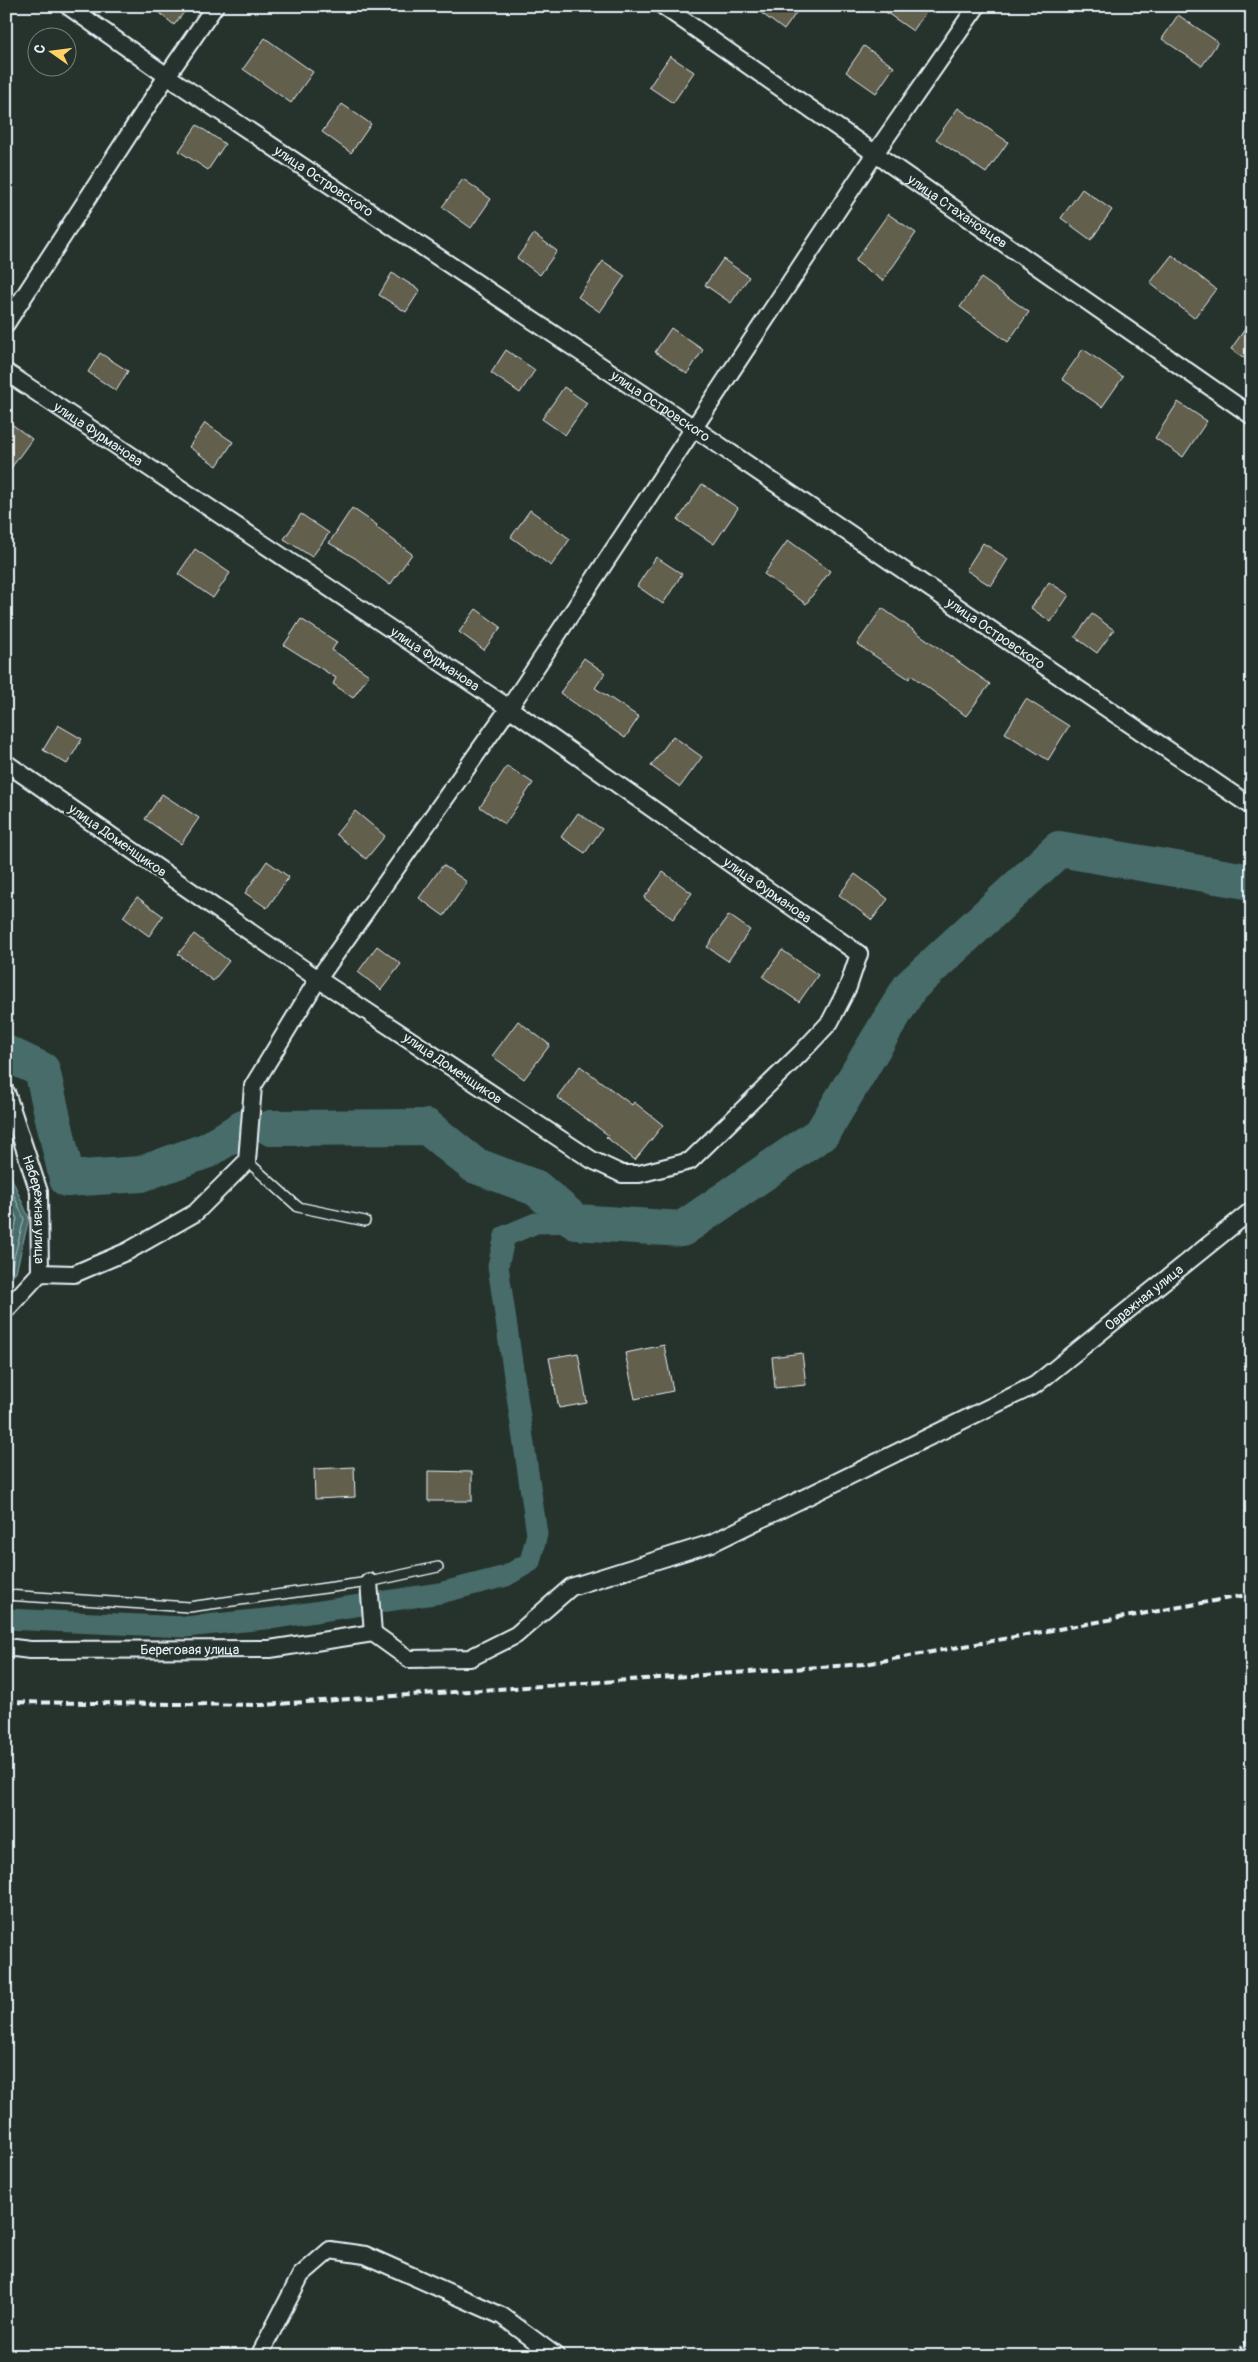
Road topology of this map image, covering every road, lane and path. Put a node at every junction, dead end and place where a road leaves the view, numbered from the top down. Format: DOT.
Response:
graph roads {
  1 [pos="68,6"];
  2 [pos="215,6"];
  3 [pos="663,6"];
  4 [pos="977,6"];
  5 [pos="167,76"];
  6 [pos="876,152"];
  7 [pos="6,324"];
  8 [pos="6,372"];
  9 [pos="1252,416"];
  10 [pos="694,428"];
  11 [pos="509,708"];
  12 [pos="6,763"];
  13 [pos="1252,807"];
  14 [pos="859,954"];
  15 [pos="318,979"];
  16 [pos="6,1092"];
  17 [pos="248,1161"];
  18 [pos="1252,1210"];
  19 [pos="364,1221"];
  20 [pos="40,1273"];
  21 [pos="6,1310"];
  22 [pos="438,1566"];
  23 [pos="369,1582"];
  24 [pos="6,1595"];
  25 [pos="373,1633"];
  26 [pos="6,1647"];
  27 [pos="1252,2334"];
  28 [pos="259,2356"];
  29 [pos="556,2356"];
  30 [pos="1235,2356"];
  1 -- 5 [label="street, улица Островского"];
  2 -- 5 [label="street"];
  3 -- 6 [label="street, улица Стахановцев"];
  4 -- 6 [label="street"];
  5 -- 7 [label="street"];
  5 -- 10 [label="street, улица Островского"];
  6 -- 9 [label="street, улица Стахановцев"];
  6 -- 10 [label="street"];
  8 -- 11 [label="street, улица Фурманова"];
  10 -- 11 [label="street"];
  10 -- 13 [label="street, улица Островского"];
  11 -- 14 [label="street, улица Фурманова"];
  11 -- 15 [label="street"];
  12 -- 15 [label="street, улица Доменщиков"];
  14 -- 15 [label="street, улица Доменщиков"];
  15 -- 17 [label="street"];
  16 -- 20 [label="street, Набережная улица"];
  17 -- 19 [label="lane"];
  17 -- 20 [label="street"];
  18 -- 25 [label="street, Овражная улица"];
  20 -- 21 [label="street"];
  22 -- 23 [label="lane"];
  23 -- 24 [label="lane"];
  23 -- 25 [label="street"];
  25 -- 26 [label="street, Береговая улица"];
  27 -- 30 [label="path"];
  28 -- 29 [label="street"];
}
